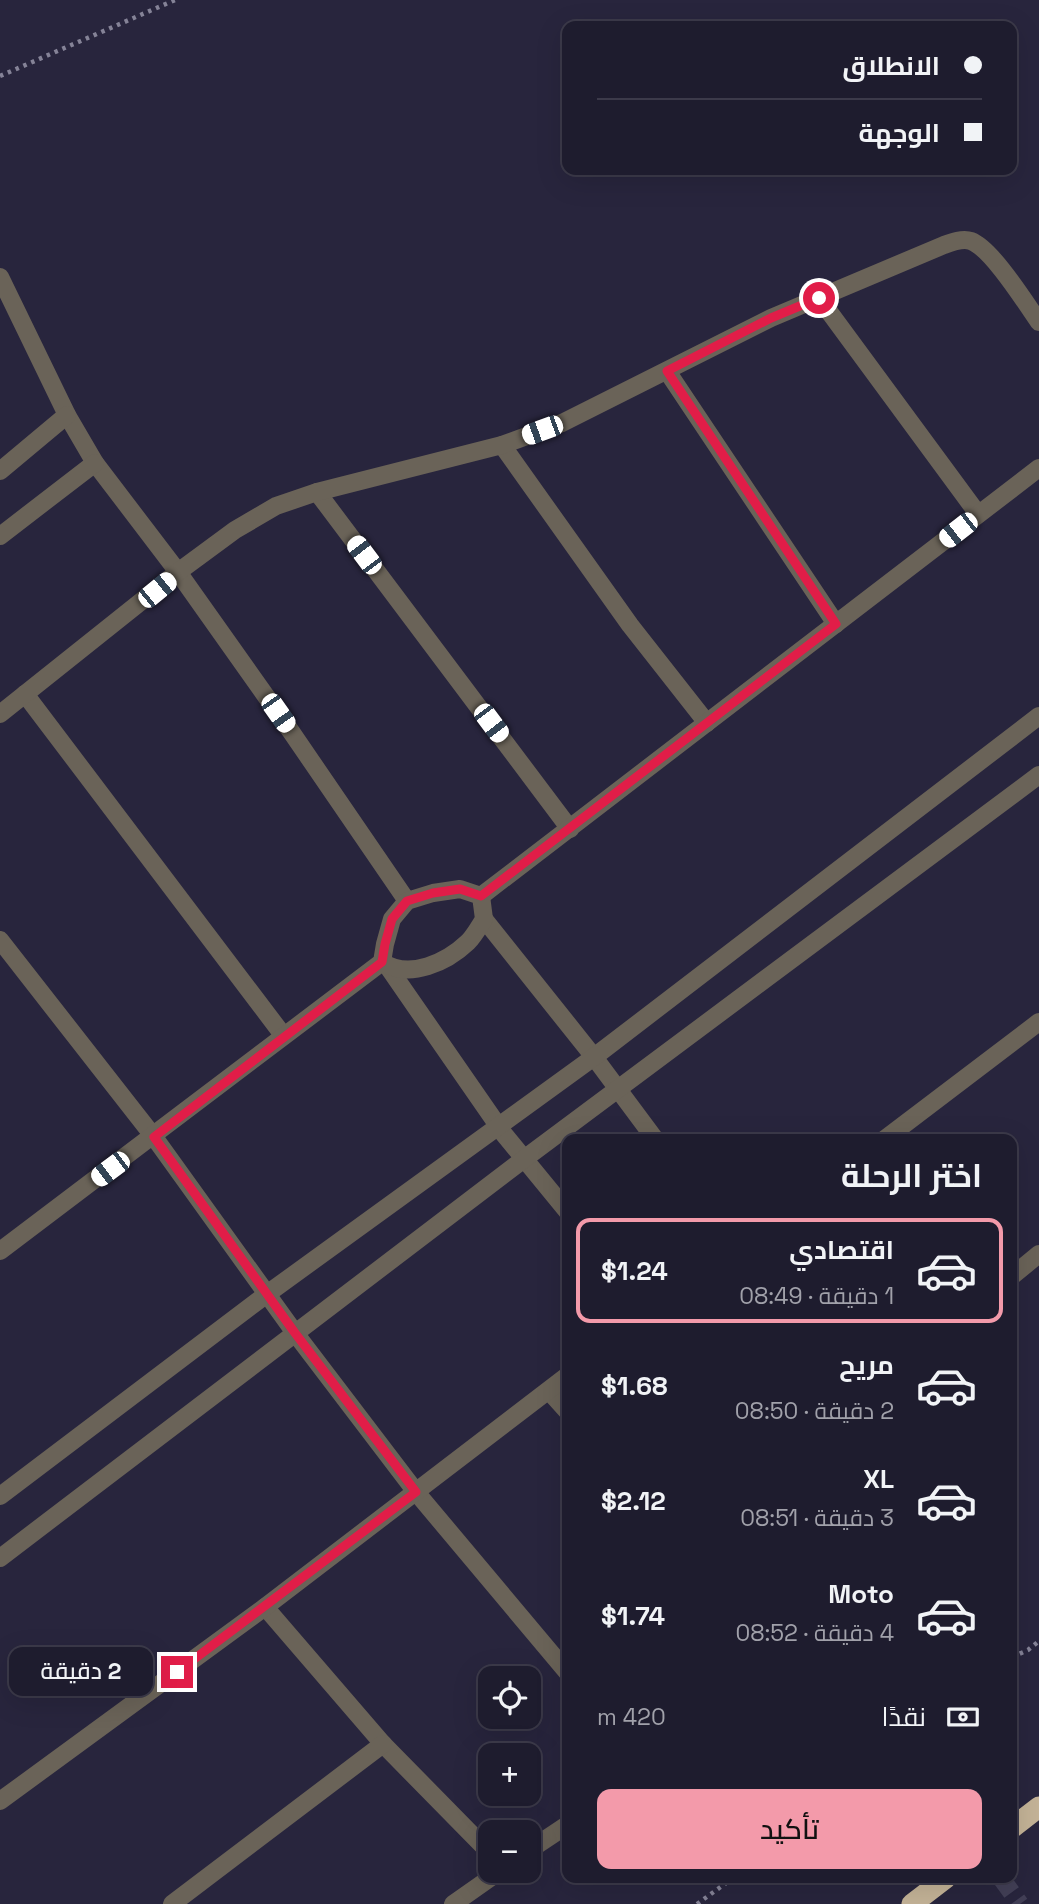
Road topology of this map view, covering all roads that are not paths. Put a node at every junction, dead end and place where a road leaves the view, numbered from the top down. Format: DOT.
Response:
graph roads {
  1 [pos="0,277"];
  2 [pos="819,298"];
  3 [pos="1039,322"];
  4 [pos="667,371"];
  5 [pos="67,415"];
  6 [pos="502,445"];
  7 [pos="95,463"];
  8 [pos="1039,468"];
  9 [pos="0,471"];
  10 [pos="317,492"];
  11 [pos="978,514"];
  12 [pos="0,536"];
  13 [pos="178,572"];
  14 [pos="836,624"];
  15 [pos="26,694"];
  16 [pos="0,714"];
  17 [pos="1039,716"];
  18 [pos="707,723"];
  19 [pos="1039,775"];
  20 [pos="570,828"];
  21 [pos="481,896"];
  22 [pos="407,901"];
  23 [pos="484,919"];
  24 [pos="0,940"];
  25 [pos="384,963"];
  26 [pos="1039,1022"];
  27 [pos="283,1035"];
  28 [pos="594,1057"];
  29 [pos="618,1089"];
  30 [pos="498,1125"];
  31 [pos="651,1134"];
  32 [pos="892,1134"];
  33 [pos="154,1137"];
  34 [pos="524,1159"];
  35 [pos="562,1205"];
  36 [pos="0,1251"];
  37 [pos="1039,1254"];
  38 [pos="1017,1272"];
  39 [pos="267,1294"];
  40 [pos="295,1333"];
  41 [pos="562,1380"];
  42 [pos="549,1391"];
  43 [pos="562,1405"];
  44 [pos="416,1492"];
  45 [pos="0,1496"];
  46 [pos="0,1558"];
  47 [pos="265,1607"];
  48 [pos="562,1666"];
  49 [pos="383,1744"];
  50 [pos="0,1801"];
  51 [pos="1039,1807"];
  52 [pos="1017,1824"];
  53 [pos="562,1828"];
  54 [pos="478,1841"];
  55 [pos="541,1842"];
  56 [pos="483,1883"];
  57 [pos="939,1883"];
  58 [pos="172,1904"];
  59 [pos="453,1904"];
  60 [pos="912,1904"];
  1 -- 5 [label="street"];
  2 -- 3 [label="street"];
  2 -- 4 [label="street"];
  2 -- 11 [label="street"];
  4 -- 6 [label="street"];
  4 -- 14 [label="street"];
  5 -- 7 [label="street"];
  5 -- 9 [label="street"];
  6 -- 10 [label="street"];
  6 -- 18 [label="street"];
  7 -- 12 [label="street"];
  7 -- 13 [label="street"];
  8 -- 11 [label="street"];
  10 -- 13 [label="street"];
  10 -- 20 [label="street"];
  11 -- 14 [label="street"];
  13 -- 15 [label="street"];
  13 -- 22 [label="street"];
  14 -- 18 [label="street"];
  15 -- 16 [label="street"];
  15 -- 27 [label="street"];
  17 -- 28 [label="street"];
  18 -- 20 [label="street"];
  19 -- 29 [label="street"];
  20 -- 21 [label="street"];
  21 -- 22 [label="street"];
  21 -- 23 [label="street"];
  22 -- 25 [label="street"];
  23 -- 25 [label="street"];
  23 -- 28 [label="street"];
  24 -- 33 [label="street"];
  25 -- 27 [label="street"];
  25 -- 30 [label="street"];
  26 -- 32 [label="street"];
  27 -- 33 [label="street"];
  28 -- 29 [label="street"];
  28 -- 30 [label="street"];
  29 -- 31 [label="street"];
  29 -- 34 [label="street"];
  30 -- 34 [label="street"];
  30 -- 39 [label="street"];
  33 -- 36 [label="street"];
  33 -- 39 [label="street"];
  34 -- 35 [label="street"];
  34 -- 40 [label="street"];
  37 -- 38 [label="street"];
  39 -- 40 [label="street"];
  39 -- 45 [label="street"];
  40 -- 44 [label="street"];
  40 -- 46 [label="street"];
  41 -- 42 [label="street"];
  42 -- 43 [label="street"];
  42 -- 44 [label="street"];
  44 -- 47 [label="street"];
  44 -- 48 [label="street"];
  47 -- 49 [label="street"];
  47 -- 50 [label="street"];
  49 -- 54 [label="street"];
  49 -- 58 [label="street"];
  51 -- 52 [label="highway"];
  53 -- 55 [label="street"];
  56 -- 59 [label="street"];
  57 -- 60 [label="highway"];
}
